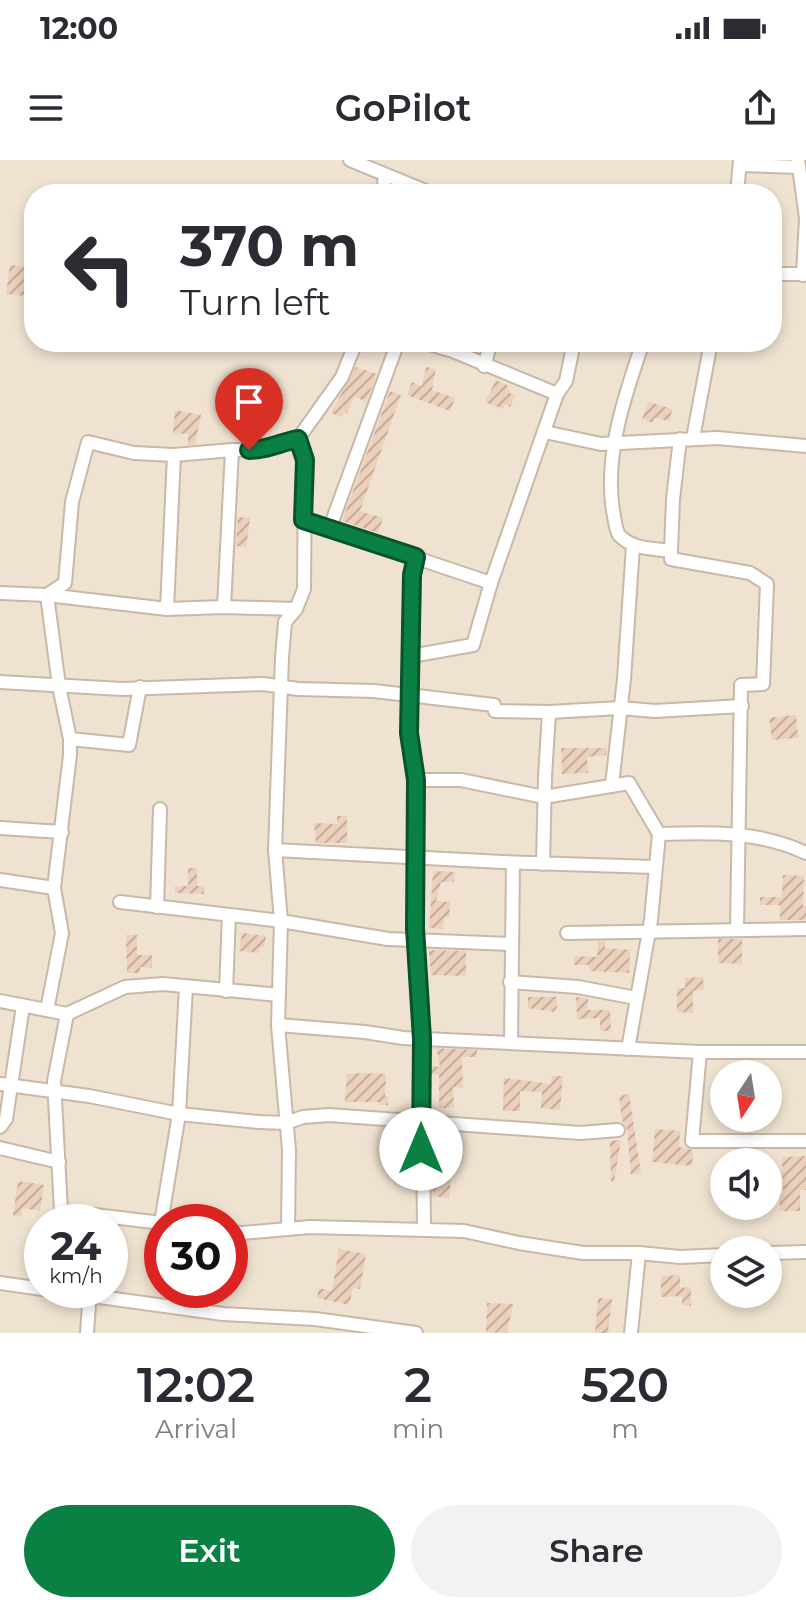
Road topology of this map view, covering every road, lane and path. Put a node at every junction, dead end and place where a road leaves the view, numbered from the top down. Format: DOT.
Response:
graph roads {
  1 [pos="350,160"];
  2 [pos="740,162"];
  3 [pos="799,163"];
  4 [pos="385,176"];
  5 [pos="384,184"];
  6 [pos="406,184"];
  7 [pos="738,184"];
  8 [pos="782,274"];
  9 [pos="804,274"];
  10 [pos="352,352"];
  11 [pos="394,352"];
  12 [pos="455,352"];
  13 [pos="488,352"];
  14 [pos="572,352"];
  15 [pos="640,352"];
  16 [pos="708,352"];
  17 [pos="484,366"];
  18 [pos="557,394"];
  19 [pos="545,432"];
  20 [pos="298,439"];
  21 [pos="686,439"];
  22 [pos="615,443"];
  23 [pos="806,446"];
  24 [pos="232,450"];
  25 [pos="174,455"];
  26 [pos="303,520"];
  27 [pos="330,527"];
  28 [pos="633,546"];
  29 [pos="671,551"];
  30 [pos="416,557"];
  31 [pos="491,583"];
  32 [pos="0,593"];
  33 [pos="47,595"];
  34 [pos="224,607"];
  35 [pos="167,609"];
  36 [pos="296,609"];
  37 [pos="411,656"];
  38 [pos="0,682"];
  39 [pos="59,686"];
  40 [pos="140,687"];
  41 [pos="281,687"];
  42 [pos="410,696"];
  43 [pos="742,706"];
  44 [pos="620,708"];
  45 [pos="549,712"];
  46 [pos="70,739"];
  47 [pos="416,780"];
  48 [pos="612,785"];
  49 [pos="544,797"];
  50 [pos="160,809"];
  51 [pos="0,828"];
  52 [pos="62,832"];
  53 [pos="659,834"];
  54 [pos="741,835"];
  55 [pos="275,850"];
  56 [pos="806,853"];
  57 [pos="416,858"];
  58 [pos="513,863"];
  59 [pos="543,864"];
  60 [pos="654,867"];
  61 [pos="0,880"];
  62 [pos="54,888"];
  63 [pos="120,902"];
  64 [pos="157,907"];
  65 [pos="229,915"];
  66 [pos="281,921"];
  67 [pos="737,928"];
  68 [pos="806,929"];
  69 [pos="567,933"];
  70 [pos="648,933"];
  71 [pos="417,942"];
  72 [pos="511,944"];
  73 [pos="510,982"];
  74 [pos="186,987"];
  75 [pos="226,991"];
  76 [pos="279,995"];
  77 [pos="636,998"];
  78 [pos="0,1001"];
  79 [pos="23,1006"];
  80 [pos="47,1010"];
  81 [pos="67,1014"];
  82 [pos="278,1025"];
  83 [pos="422,1039"];
  84 [pos="511,1042"];
  85 [pos="628,1049"];
  86 [pos="700,1052"];
  87 [pos="806,1052"];
  88 [pos="6,1084"];
  89 [pos="55,1090"];
  90 [pos="179,1114"];
  91 [pos="421,1120"];
  92 [pos="286,1123"];
  93 [pos="0,1127"];
  94 [pos="618,1130"];
  95 [pos="806,1141"];
  96 [pos="0,1148"];
  97 [pos="59,1162"];
  98 [pos="61,1204"];
  99 [pos="165,1204"];
  100 [pos="288,1229"];
  101 [pos="424,1229"];
  102 [pos="248,1232"];
  103 [pos="806,1252"];
  104 [pos="639,1253"];
  105 [pos="782,1253"];
  106 [pos="710,1256"];
  107 [pos="0,1283"];
  108 [pos="24,1286"];
  109 [pos="128,1299"];
  110 [pos="89,1308"];
  111 [pos="315,1319"];
  112 [pos="87,1333"];
  113 [pos="314,1333"];
  114 [pos="416,1333"];
  115 [pos="631,1333"];
  1 -- 4 [label="street"];
  2 -- 3 [label="street"];
  2 -- 7 [label="street"];
  3 -- 9 [label="street"];
  4 -- 5 [label="street"];
  4 -- 6 [label="street"];
  8 -- 9 [label="street"];
  10 -- 20 [label="street"];
  11 -- 27 [label="street"];
  12 -- 17 [label="street"];
  13 -- 17 [label="street"];
  14 -- 18 [label="street"];
  15 -- 22 [label="street"];
  16 -- 21 [label="street"];
  17 -- 18 [label="street"];
  18 -- 19 [label="street"];
  19 -- 22 [label="street"];
  19 -- 31 [label="street"];
  20 -- 24 [label="street"];
  20 -- 26 [label="street"];
  21 -- 22 [label="street"];
  21 -- 23 [label="street"];
  21 -- 29 [label="street"];
  22 -- 28 [label="street"];
  24 -- 25 [label="street"];
  24 -- 34 [label="street"];
  25 -- 33 [label="street"];
  25 -- 35 [label="street"];
  26 -- 27 [label="street"];
  26 -- 36 [label="street"];
  27 -- 30 [label="street"];
  28 -- 29 [label="street"];
  28 -- 44 [label="street"];
  29 -- 43 [label="street"];
  30 -- 31 [label="street"];
  30 -- 37 [label="street"];
  31 -- 37 [label="street"];
  32 -- 33 [label="street"];
  33 -- 35 [label="street"];
  33 -- 39 [label="street"];
  34 -- 35 [label="street"];
  34 -- 36 [label="street"];
  36 -- 41 [label="street"];
  37 -- 42 [label="street"];
  38 -- 39 [label="street"];
  39 -- 40 [label="street"];
  39 -- 46 [label="street"];
  40 -- 41 [label="street"];
  40 -- 46 [label="street"];
  41 -- 42 [label="street"];
  41 -- 55 [label="street"];
  42 -- 45 [label="street"];
  42 -- 47 [label="street"];
  43 -- 44 [label="street"];
  43 -- 54 [label="street"];
  44 -- 45 [label="street"];
  44 -- 48 [label="street"];
  45 -- 49 [label="street"];
  46 -- 52 [label="street"];
  47 -- 49 [label="street"];
  47 -- 57 [label="street"];
  48 -- 49 [label="street"];
  48 -- 53 [label="street"];
  49 -- 59 [label="street"];
  50 -- 64 [label="street"];
  51 -- 52 [label="street"];
  52 -- 62 [label="street"];
  53 -- 54 [label="street"];
  53 -- 60 [label="street"];
  54 -- 56 [label="street"];
  54 -- 67 [label="street"];
  55 -- 57 [label="street"];
  55 -- 66 [label="street"];
  57 -- 58 [label="street"];
  57 -- 71 [label="street"];
  58 -- 59 [label="street"];
  58 -- 72 [label="street"];
  59 -- 60 [label="street"];
  60 -- 70 [label="street"];
  61 -- 62 [label="street"];
  62 -- 80 [label="street"];
  63 -- 64 [label="street"];
  64 -- 65 [label="street"];
  65 -- 66 [label="street"];
  65 -- 75 [label="street"];
  66 -- 71 [label="street"];
  66 -- 76 [label="street"];
  67 -- 68 [label="street"];
  67 -- 70 [label="street"];
  69 -- 70 [label="street"];
  70 -- 77 [label="street"];
  71 -- 72 [label="street"];
  71 -- 83 [label="street"];
  72 -- 73 [label="street"];
  73 -- 77 [label="street"];
  73 -- 84 [label="street"];
  74 -- 75 [label="street"];
  74 -- 81 [label="street"];
  74 -- 90 [label="street"];
  75 -- 76 [label="street"];
  76 -- 82 [label="street"];
  77 -- 85 [label="street"];
  78 -- 79 [label="street"];
  79 -- 80 [label="street"];
  79 -- 88 [label="street"];
  80 -- 81 [label="street"];
  81 -- 89 [label="street"];
  82 -- 83 [label="street"];
  82 -- 92 [label="street"];
  83 -- 84 [label="street"];
  83 -- 91 [label="street"];
  84 -- 85 [label="street"];
  85 -- 86 [label="street"];
  86 -- 87 [label="street"];
  86 -- 95 [label="street"];
  88 -- 89 [label="street"];
  88 -- 93 [label="street"];
  89 -- 90 [label="street"];
  89 -- 97 [label="street"];
  90 -- 92 [label="street"];
  90 -- 99 [label="street"];
  91 -- 92 [label="street"];
  91 -- 94 [label="street"];
  91 -- 101 [label="street"];
  92 -- 100 [label="street"];
  96 -- 97 [label="street"];
  97 -- 98 [label="street"];
  100 -- 101 [label="street"];
  100 -- 102 [label="street"];
  101 -- 104 [label="street"];
  103 -- 105 [label="street"];
  104 -- 106 [label="street"];
  104 -- 115 [label="street"];
  107 -- 108 [label="street"];
  109 -- 111 [label="street"];
  110 -- 112 [label="street"];
  111 -- 113 [label="street"];
  111 -- 114 [label="street"];
}
